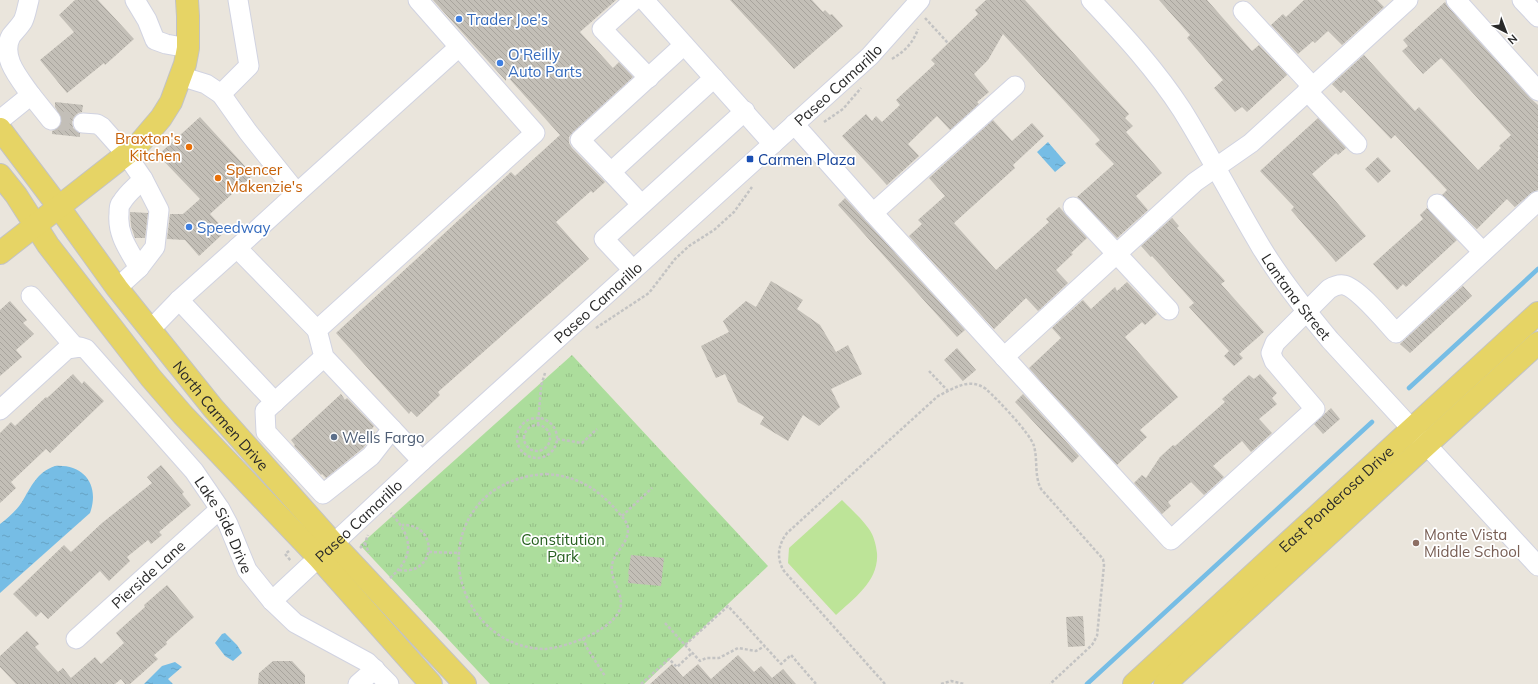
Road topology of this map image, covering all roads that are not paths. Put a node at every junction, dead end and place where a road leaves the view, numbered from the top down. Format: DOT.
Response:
graph roads {
  1 [pos="28,0"];
  2 [pos="135,0"];
  3 [pos="187,0"];
  4 [pos="238,0"];
  5 [pos="418,0"];
  6 [pos="634,0"];
  7 [pos="644,0"];
  8 [pos="920,0"];
  9 [pos="1091,0"];
  10 [pos="1408,0"];
  11 [pos="1456,0"];
  12 [pos="1243,11"];
  13 [pos="684,45"];
  14 [pos="188,48"];
  15 [pos="459,48"];
  16 [pos="180,76"];
  17 [pos="649,78"];
  18 [pos="714,78"];
  19 [pos="1015,86"];
  20 [pos="1309,89"];
  21 [pos="1538,92"];
  22 [pos="220,94"];
  23 [pos="31,95"];
  24 [pos="744,111"];
  25 [pos="0,120"];
  26 [pos="51,120"];
  27 [pos="83,123"];
  28 [pos="794,124"];
  29 [pos="0,129"];
  30 [pos="773,144"];
  31 [pos="1357,144"];
  32 [pos="126,154"];
  33 [pos="1217,168"];
  34 [pos="611,172"];
  35 [pos="143,178"];
  36 [pos="2,181"];
  37 [pos="297,193"];
  38 [pos="1538,201"];
  39 [pos="641,204"];
  40 [pos="1437,204"];
  41 [pos="58,206"];
  42 [pos="1073,207"];
  43 [pos="873,213"];
  44 [pos="35,225"];
  45 [pos="237,248"];
  46 [pos="1483,252"];
  47 [pos="1116,253"];
  48 [pos="0,254"];
  49 [pos="140,268"];
  50 [pos="633,270"];
  51 [pos="117,288"];
  52 [pos="30,296"];
  53 [pos="179,300"];
  54 [pos="1169,310"];
  55 [pos="1306,312"];
  56 [pos="1538,313"];
  57 [pos="150,330"];
  58 [pos="317,330"];
  59 [pos="1538,343"];
  60 [pos="75,347"];
  61 [pos="324,357"];
  62 [pos="1004,357"];
  63 [pos="275,402"];
  64 [pos="0,410"];
  65 [pos="392,429"];
  66 [pos="1419,438"];
  67 [pos="422,461"];
  68 [pos="220,509"];
  69 [pos="334,544"];
  70 [pos="319,558"];
  71 [pos="1538,566"];
  72 [pos="272,602"];
  73 [pos="76,639"];
  74 [pos="375,668"];
  75 [pos="358,684"];
  76 [pos="390,684"];
  77 [pos="431,684"];
  78 [pos="464,684"];
  79 [pos="1134,684"];
  80 [pos="1165,684"];
  1 -- 23 [label="street"];
  2 -- 14 [label="street"];
  3 -- 14 [label="main road"];
  4 -- 22 [label="street"];
  5 -- 15 [label="street"];
  6 -- 17 [label="street"];
  7 -- 13 [label="street"];
  8 -- 28 [label="street, Paseo Camarillo"];
  9 -- 33 [label="street, Lantana Street"];
  10 -- 20 [label="street"];
  11 -- 21 [label="street"];
  12 -- 20 [label="street"];
  13 -- 17 [label="street"];
  13 -- 18 [label="street"];
  14 -- 16 [label="main road"];
  15 -- 37 [label="street"];
  15 -- 58 [label="street"];
  16 -- 22 [label="street"];
  16 -- 32 [label="main road"];
  17 -- 34 [label="street"];
  18 -- 24 [label="street"];
  18 -- 34 [label="street"];
  19 -- 43 [label="street"];
  20 -- 31 [label="street"];
  20 -- 33 [label="street"];
  22 -- 37 [label="street"];
  23 -- 25 [label="street"];
  23 -- 26 [label="street"];
  24 -- 30 [label="street"];
  24 -- 39 [label="street"];
  27 -- 32 [label="street"];
  28 -- 30 [label="street, Paseo Camarillo"];
  28 -- 43 [label="street"];
  29 -- 41 [label="main road, North Carmen Drive"];
  30 -- 50 [label="street, Paseo Camarillo"];
  32 -- 35 [label="street"];
  32 -- 41 [label="main road"];
  33 -- 47 [label="street"];
  33 -- 55 [label="street, Lantana Street"];
  34 -- 39 [label="street"];
  35 -- 49 [label="street"];
  35 -- 49 [label="street"];
  36 -- 44 [label="main road, North Carmen Drive"];
  37 -- 45 [label="street"];
  38 -- 46 [label="street"];
  39 -- 50 [label="street"];
  40 -- 46 [label="street"];
  41 -- 44 [label="main road"];
  41 -- 51 [label="main road, North Carmen Drive"];
  42 -- 47 [label="street"];
  43 -- 62 [label="street"];
  44 -- 48 [label="main road"];
  44 -- 70 [label="main road, North Carmen Drive"];
  45 -- 53 [label="street"];
  45 -- 58 [label="street"];
  46 -- 55 [label="street"];
  47 -- 54 [label="street"];
  47 -- 62 [label="street"];
  49 -- 51 [label="street"];
  50 -- 67 [label="street, Paseo Camarillo"];
  51 -- 57 [label="main road, North Carmen Drive"];
  52 -- 60 [label="street"];
  53 -- 57 [label="street"];
  53 -- 63 [label="street"];
  55 -- 62 [label="street"];
  55 -- 66 [label="street, Lantana Street"];
  56 -- 66 [label="main road, East Ponderosa Drive"];
  57 -- 69 [label="main road, North Carmen Drive"];
  58 -- 61 [label="street"];
  59 -- 66 [label="main road, East Ponderosa Drive"];
  60 -- 64 [label="street"];
  60 -- 68 [label="street, Lake Side Drive"];
  61 -- 63 [label="street"];
  61 -- 65 [label="street"];
  63 -- 65 [label="street"];
  65 -- 67 [label="street"];
  66 -- 71 [label="street, Lantana Street"];
  66 -- 79 [label="main road, East Ponderosa Drive"];
  66 -- 80 [label="main road, East Ponderosa Drive"];
  67 -- 69 [label="street, Paseo Camarillo"];
  68 -- 72 [label="street, Lake Side Drive"];
  68 -- 73 [label="street, Pierside Lane"];
  69 -- 70 [label="street, Paseo Camarillo"];
  69 -- 78 [label="main road, North Carmen Drive"];
  70 -- 72 [label="street, Paseo Camarillo"];
  70 -- 77 [label="main road, North Carmen Drive"];
  72 -- 74 [label="street, Lake Side Drive"];
  74 -- 75 [label="street"];
  74 -- 76 [label="street, Lake Side Drive"];
}
